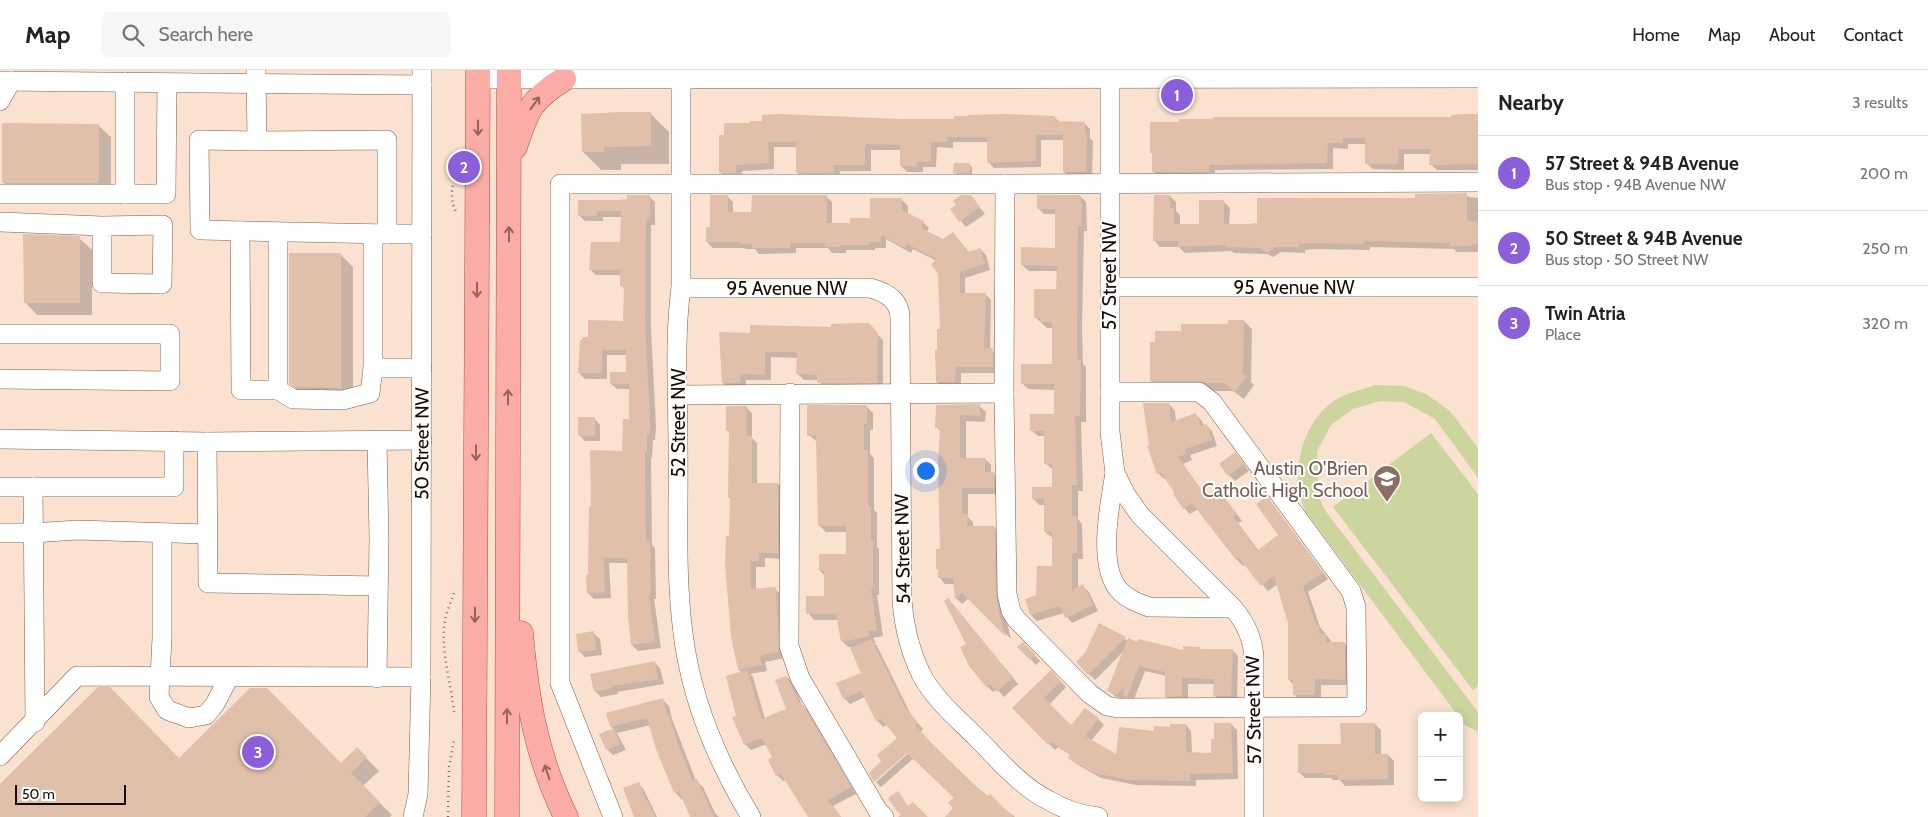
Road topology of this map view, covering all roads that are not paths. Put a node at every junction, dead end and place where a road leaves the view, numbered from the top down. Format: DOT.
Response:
graph roads {
  1 [pos="1240,74"];
  2 [pos="478,75"];
  3 [pos="509,75"];
  4 [pos="564,75"];
  5 [pos="39,76"];
  6 [pos="256,77"];
  7 [pos="374,77"];
  8 [pos="422,77"];
  9 [pos="1110,78"];
  10 [pos="1478,78"];
  11 [pos="175,79"];
  12 [pos="681,80"];
  13 [pos="5,81"];
  14 [pos="125,82"];
  15 [pos="0,102"];
  16 [pos="257,141"];
  17 [pos="509,163"];
  18 [pos="1478,182"];
  19 [pos="1109,183"];
  20 [pos="681,184"];
  21 [pos="1005,184"];
  22 [pos="0,194"];
  23 [pos="125,194"];
  24 [pos="0,222"];
  25 [pos="102,226"];
  26 [pos="240,231"];
  27 [pos="278,232"];
  28 [pos="380,234"];
  29 [pos="422,234"];
  30 [pos="1110,287"];
  31 [pos="1478,287"];
  32 [pos="681,288"];
  33 [pos="891,297"];
  34 [pos="0,334"];
  35 [pos="373,368"];
  36 [pos="422,368"];
  37 [pos="0,379"];
  38 [pos="278,390"];
  39 [pos="1004,392"];
  40 [pos="1110,392"];
  41 [pos="790,393"];
  42 [pos="901,393"];
  43 [pos="678,395"];
  44 [pos="0,439"];
  45 [pos="377,440"];
  46 [pos="422,440"];
  47 [pos="174,441"];
  48 [pos="207,442"];
  49 [pos="1115,473"];
  50 [pos="0,487"];
  51 [pos="33,487"];
  52 [pos="508,498"];
  53 [pos="0,533"];
  54 [pos="33,533"];
  55 [pos="162,533"];
  56 [pos="206,534"];
  57 [pos="378,586"];
  58 [pos="1233,608"];
  59 [pos="160,677"];
  60 [pos="228,677"];
  61 [pos="421,677"];
  62 [pos="377,678"];
  63 [pos="1254,708"];
  64 [pos="35,722"];
  65 [pos="465,735"];
  66 [pos="0,756"];
  67 [pos="413,817"];
  68 [pos="474,817"];
  69 [pos="487,817"];
  70 [pos="507,817"];
  71 [pos="566,817"];
  72 [pos="613,817"];
  73 [pos="751,817"];
  74 [pos="884,817"];
  75 [pos="1098,817"];
  76 [pos="1254,817"];
  1 -- 9 [label="street"];
  1 -- 10 [label="street"];
  2 -- 3 [label="street"];
  2 -- 65 [label="main road, one-way"];
  3 -- 4 [label="street"];
  3 -- 17 [label="main road"];
  4 -- 12 [label="street"];
  17 -- 4 [label="main road, one-way"];
  5 -- 13 [label="street"];
  5 -- 14 [label="street"];
  6 -- 7 [label="street"];
  6 -- 11 [label="street"];
  6 -- 16 [label="street"];
  7 -- 8 [label="street"];
  8 -- 29 [label="street, 50 Street NW"];
  9 -- 12 [label="street"];
  9 -- 19 [label="street, 57 Street NW"];
  11 -- 14 [label="street"];
  11 -- 23 [label="street"];
  12 -- 20 [label="street, 52 Street NW"];
  13 -- 15 [label="street"];
  14 -- 23 [label="street"];
  16 -- 26 [label="street"];
  16 -- 28 [label="street"];
  52 -- 17 [label="main road, one-way"];
  18 -- 19 [label="street"];
  19 -- 21 [label="street"];
  19 -- 30 [label="street, 57 Street NW"];
  20 -- 21 [label="street"];
  20 -- 32 [label="street, 52 Street NW"];
  20 -- 72 [label="street"];
  21 -- 39 [label="street"];
  22 -- 23 [label="street"];
  24 -- 25 [label="street"];
  25 -- 25 [label="street"];
  26 -- 27 [label="street"];
  26 -- 38 [label="street"];
  27 -- 28 [label="street"];
  27 -- 38 [label="street"];
  28 -- 29 [label="street"];
  28 -- 35 [label="street"];
  29 -- 36 [label="street, 50 Street NW"];
  30 -- 31 [label="street, 95 Avenue NW"];
  30 -- 40 [label="street, 57 Street NW"];
  32 -- 33 [label="street, 95 Avenue NW"];
  32 -- 43 [label="street, 52 Street NW"];
  33 -- 42 [label="street, 54 Street NW"];
  34 -- 37 [label="street"];
  35 -- 36 [label="street"];
  35 -- 38 [label="street"];
  36 -- 46 [label="street, 50 Street NW"];
  39 -- 42 [label="street"];
  39 -- 63 [label="street"];
  40 -- 49 [label="street, 57 Street NW"];
  40 -- 63 [label="street"];
  41 -- 42 [label="street"];
  41 -- 43 [label="street"];
  41 -- 74 [label="street"];
  42 -- 75 [label="street, 54 Street NW"];
  43 -- 73 [label="street, 52 Street NW"];
  44 -- 47 [label="street"];
  45 -- 46 [label="street"];
  45 -- 48 [label="street"];
  45 -- 57 [label="street"];
  46 -- 61 [label="street, 50 Street NW"];
  47 -- 48 [label="street"];
  47 -- 51 [label="street"];
  48 -- 56 [label="street"];
  49 -- 58 [label="street, 57 Street NW"];
  49 -- 58 [label="street, 57 Street NW"];
  50 -- 51 [label="street"];
  51 -- 54 [label="street"];
  70 -- 52 [label="main road, one-way"];
  71 -- 52 [label="main road, one-way"];
  53 -- 54 [label="street"];
  54 -- 55 [label="street"];
  54 -- 64 [label="street"];
  55 -- 56 [label="street"];
  55 -- 59 [label="street"];
  56 -- 57 [label="street"];
  57 -- 62 [label="street"];
  58 -- 63 [label="street, 57 Street NW"];
  59 -- 60 [label="street"];
  59 -- 60 [label="street"];
  59 -- 64 [label="street"];
  60 -- 62 [label="street"];
  61 -- 62 [label="street"];
  61 -- 67 [label="street, 50 Street NW"];
  63 -- 76 [label="street, 57 Street NW"];
  64 -- 66 [label="street"];
  65 -- 68 [label="main road"];
  65 -- 69 [label="main road"];
}
